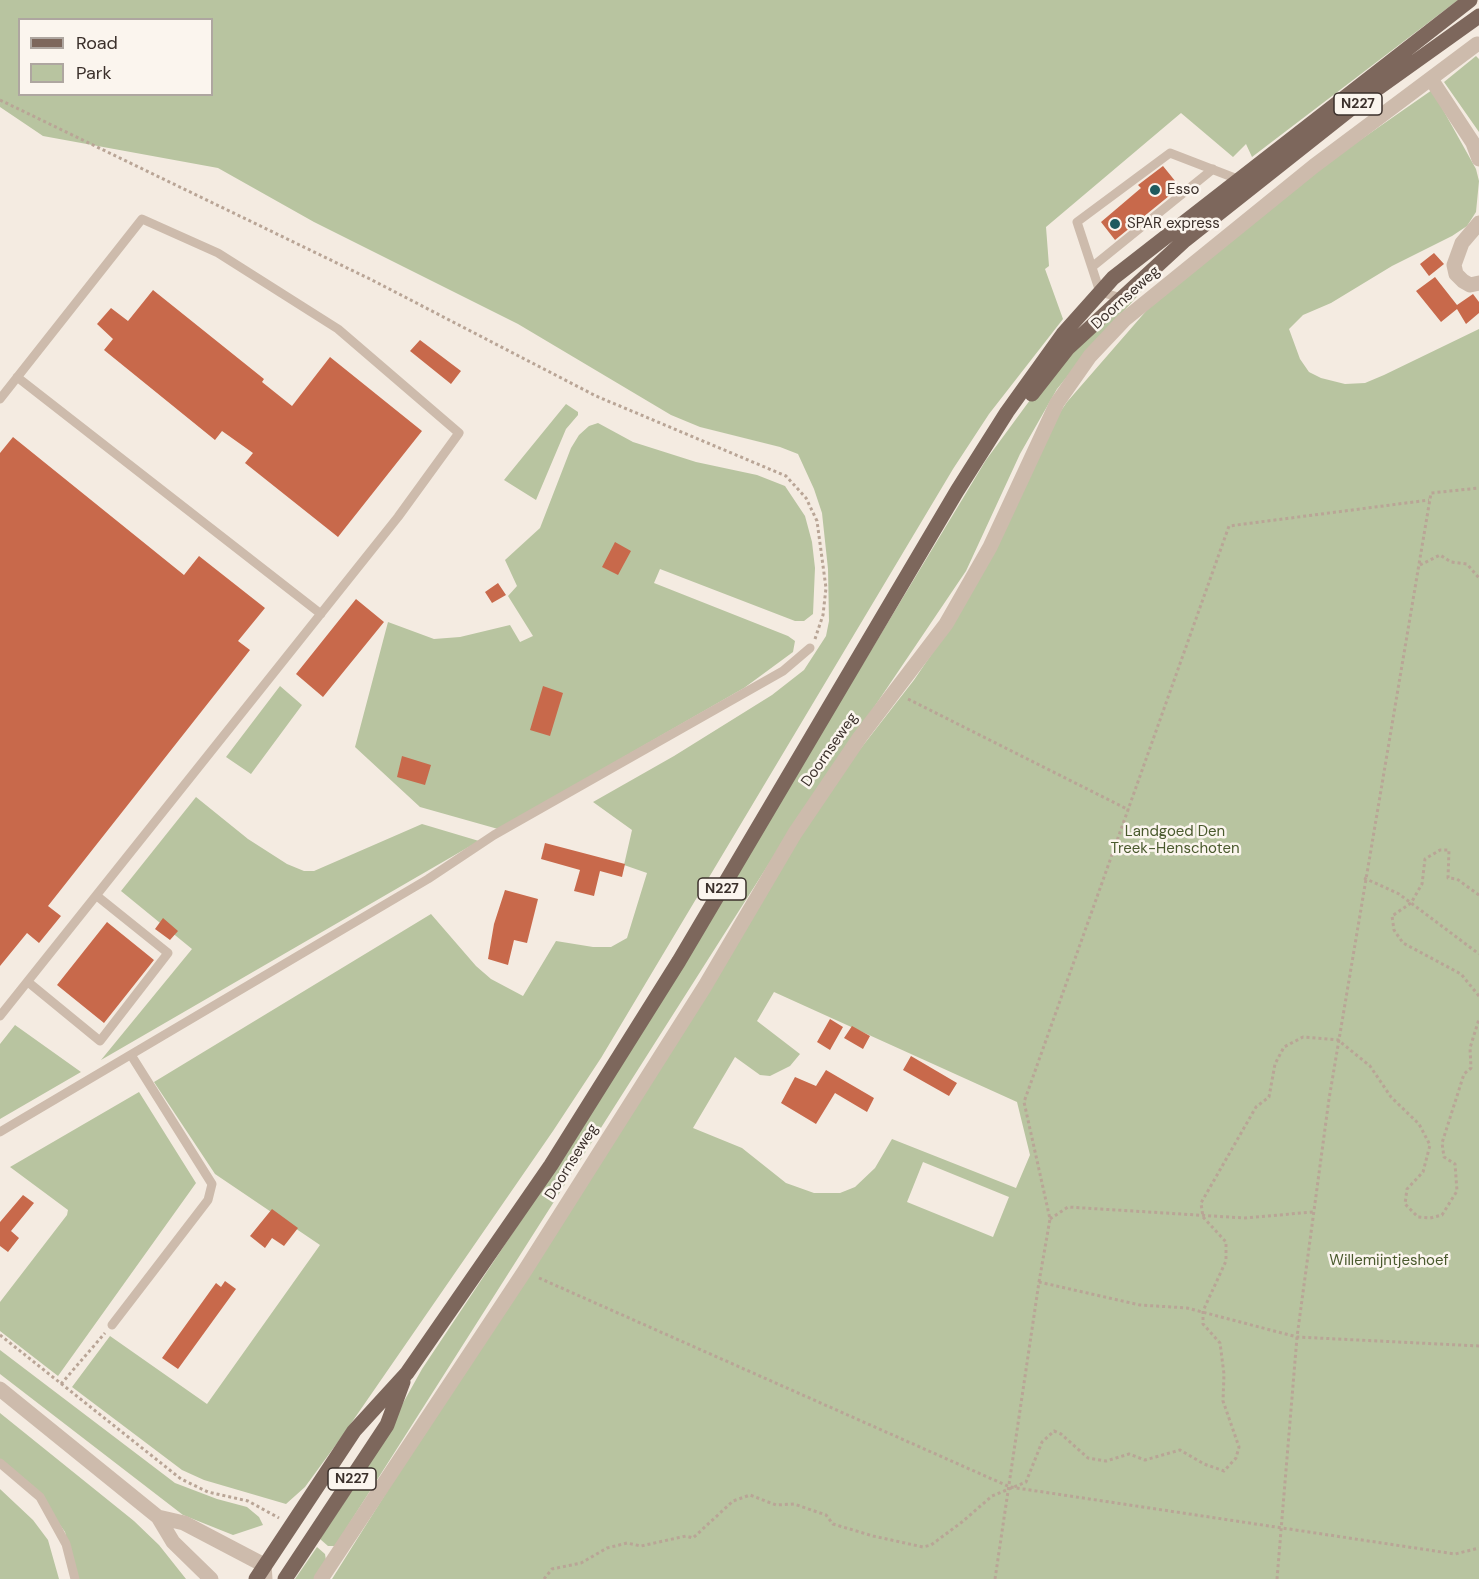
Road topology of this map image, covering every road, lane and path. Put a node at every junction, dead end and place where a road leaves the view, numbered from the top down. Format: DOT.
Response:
graph roads {
  1 [pos="1470,0"];
  2 [pos="1479,16"];
  3 [pos="1477,44"];
  4 [pos="1431,79"];
  5 [pos="0,100"];
  6 [pos="1479,159"];
  7 [pos="1213,169"];
  8 [pos="1240,178"];
  9 [pos="1240,196"];
  10 [pos="1479,223"];
  11 [pos="1092,267"];
  12 [pos="1479,283"];
  13 [pos="1100,292"];
  14 [pos="1122,298"];
  15 [pos="17,377"];
  16 [pos="0,399"];
  17 [pos="1479,488"];
  18 [pos="957,491"];
  19 [pos="1430,500"];
  20 [pos="1419,566"];
  21 [pos="1479,578"];
  22 [pos="321,614"];
  23 [pos="810,648"];
  24 [pos="894,693"];
  25 [pos="1129,810"];
  26 [pos="1364,878"];
  27 [pos="1479,895"];
  28 [pos="97,896"];
  29 [pos="1411,903"];
  30 [pos="1479,954"];
  31 [pos="28,982"];
  32 [pos="1479,996"];
  33 [pos="0,1016"];
  34 [pos="1479,1019"];
  35 [pos="1338,1040"];
  36 [pos="131,1055"];
  37 [pos="0,1131"];
  38 [pos="1313,1212"];
  39 [pos="1203,1217"];
  40 [pos="1050,1219"];
  41 [pos="524,1272"];
  42 [pos="1039,1282"];
  43 [pos="1203,1311"];
  44 [pos="112,1325"];
  45 [pos="0,1335"];
  46 [pos="1297,1337"];
  47 [pos="1479,1346"];
  48 [pos="407,1372"];
  49 [pos="61,1384"];
  50 [pos="0,1389"];
  51 [pos="0,1463"];
  52 [pos="1010,1487"];
  53 [pos="158,1516"];
  54 [pos="293,1527"];
  55 [pos="1281,1529"];
  56 [pos="1479,1548"];
  57 [pos="265,1572"];
  58 [pos="75,1579"];
  59 [pos="211,1579"];
  60 [pos="256,1579"];
  61 [pos="285,1579"];
  62 [pos="321,1579"];
  63 [pos="544,1579"];
  64 [pos="995,1579"];
  65 [pos="1276,1579"];
  1 -- 8 [label="main road, Doornseweg / N227"];
  2 -- 9 [label="main road, Doornseweg / N227"];
  3 -- 4 [label="street, Doornseweg"];
  4 -- 6 [label="street"];
  4 -- 24 [label="street, Doornseweg"];
  5 -- 23 [label="path"];
  7 -- 8 [label="lane, Doornseweg"];
  7 -- 11 [label="lane"];
  7 -- 11 [label="lane, Doornseweg"];
  8 -- 9 [label="lane"];
  8 -- 13 [label="main road, Doornseweg / N227"];
  9 -- 14 [label="main road, Doornseweg / N227"];
  10 -- 12 [label="street"];
  11 -- 13 [label="lane, Doornseweg"];
  13 -- 14 [label="lane, Doornseweg"];
  13 -- 18 [label="main road, Doornseweg / N227"];
  14 -- 18 [label="main road, Doornseweg / N227"];
  15 -- 16 [label="lane"];
  15 -- 22 [label="lane"];
  15 -- 22 [label="lane"];
  17 -- 19 [label="path"];
  18 -- 48 [label="main road, Doornseweg / N227"];
  19 -- 20 [label="path"];
  19 -- 25 [label="path"];
  20 -- 21 [label="path"];
  20 -- 26 [label="path"];
  22 -- 28 [label="lane"];
  23 -- 36 [label="lane"];
  24 -- 25 [label="path"];
  24 -- 41 [label="street, Doornseweg"];
  25 -- 40 [label="path"];
  26 -- 29 [label="path"];
  26 -- 35 [label="path"];
  27 -- 29 [label="path"];
  28 -- 31 [label="lane"];
  28 -- 31 [label="lane"];
  29 -- 30 [label="path"];
  29 -- 32 [label="path"];
  31 -- 33 [label="lane"];
  34 -- 35 [label="path"];
  35 -- 38 [label="path"];
  35 -- 39 [label="path"];
  36 -- 37 [label="lane"];
  36 -- 44 [label="lane"];
  38 -- 39 [label="path"];
  38 -- 46 [label="path"];
  39 -- 40 [label="path"];
  39 -- 43 [label="path"];
  40 -- 42 [label="path"];
  41 -- 52 [label="path"];
  41 -- 62 [label="street, Doornseweg"];
  42 -- 43 [label="path"];
  42 -- 52 [label="path"];
  43 -- 46 [label="path"];
  43 -- 52 [label="path"];
  44 -- 49 [label="path"];
  45 -- 49 [label="path"];
  46 -- 47 [label="path"];
  46 -- 55 [label="path"];
  48 -- 54 [label="main road, Doornseweg / N227"];
  48 -- 61 [label="main road, Doornseweg / N227"];
  49 -- 54 [label="path"];
  50 -- 53 [label="street"];
  51 -- 58 [label="lane"];
  52 -- 55 [label="path"];
  52 -- 63 [label="path"];
  52 -- 64 [label="path"];
  53 -- 57 [label="street"];
  53 -- 59 [label="street"];
  54 -- 57 [label="main road, Doornseweg / N227"];
  55 -- 56 [label="path"];
  55 -- 65 [label="path"];
  57 -- 60 [label="main road, Doornseweg / N227"];
}
